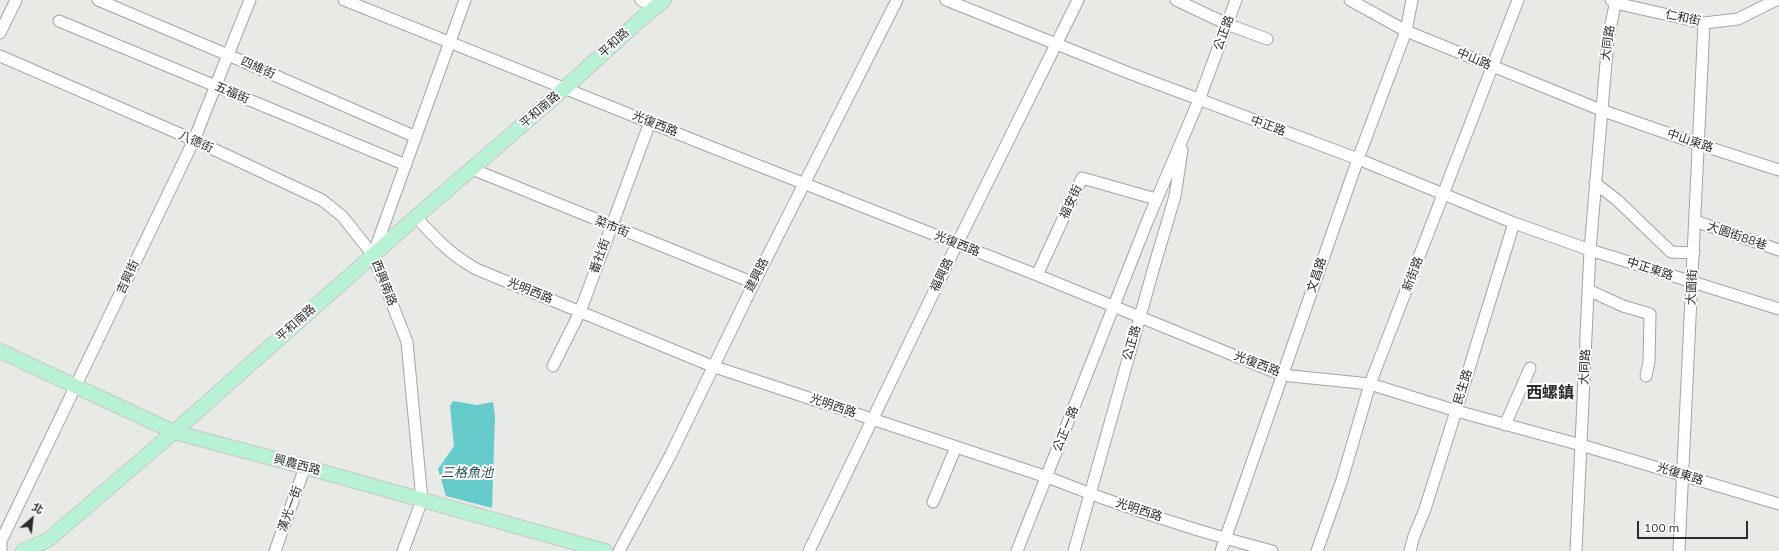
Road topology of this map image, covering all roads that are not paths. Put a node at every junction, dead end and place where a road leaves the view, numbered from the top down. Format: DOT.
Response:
graph roads {
  1 [pos="16,0"];
  2 [pos="98,0"];
  3 [pos="250,0"];
  4 [pos="344,0"];
  5 [pos="465,0"];
  6 [pos="641,0"];
  7 [pos="897,0"];
  8 [pos="946,0"];
  9 [pos="1078,0"];
  10 [pos="1176,0"];
  11 [pos="1236,0"];
  12 [pos="1350,0"];
  13 [pos="1412,0"];
  14 [pos="1518,0"];
  15 [pos="1776,0"];
  16 [pos="1614,1"];
  17 [pos="660,4"];
  18 [pos="59,21"];
  19 [pos="1704,23"];
  20 [pos="1227,24"];
  21 [pos="1406,31"];
  22 [pos="0,33"];
  23 [pos="1267,39"];
  24 [pos="450,43"];
  25 [pos="1056,45"];
  26 [pos="228,55"];
  27 [pos="0,56"];
  28 [pos="1494,67"];
  29 [pos="215,86"];
  30 [pos="565,88"];
  31 [pos="1199,100"];
  32 [pos="1601,110"];
  33 [pos="650,122"];
  34 [pos="1185,133"];
  35 [pos="416,137"];
  36 [pos="194,140"];
  37 [pos="1698,144"];
  38 [pos="1358,159"];
  39 [pos="406,165"];
  40 [pos="472,169"];
  41 [pos="1779,170"];
  42 [pos="804,183"];
  43 [pos="1595,183"];
  44 [pos="1443,193"];
  45 [pos="1156,199"];
  46 [pos="416,217"];
  47 [pos="1695,222"];
  48 [pos="1514,223"];
  49 [pos="611,226"];
  50 [pos="957,244"];
  51 [pos="1590,250"];
  52 [pos="1779,250"];
  53 [pos="1694,253"];
  54 [pos="373,256"];
  55 [pos="1037,275"];
  56 [pos="1692,282"];
  57 [pos="754,283"];
  58 [pos="1588,290"];
  59 [pos="1114,307"];
  60 [pos="1779,309"];
  61 [pos="580,312"];
  62 [pos="1139,318"];
  63 [pos="0,351"];
  64 [pos="553,366"];
  65 [pos="712,366"];
  66 [pos="1530,368"];
  67 [pos="1282,375"];
  68 [pos="1646,376"];
  69 [pos="1370,384"];
  70 [pos="76,387"];
  71 [pos="1456,411"];
  72 [pos="873,419"];
  73 [pos="1505,425"];
  74 [pos="174,432"];
  75 [pos="1581,445"];
  76 [pos="956,448"];
  77 [pos="305,467"];
  78 [pos="1684,475"];
  79 [pos="1047,477"];
  80 [pos="1090,494"];
  81 [pos="422,500"];
  82 [pos="933,502"];
  83 [pos="1779,504"];
  84 [pos="1226,539"];
  85 [pos="1,551"];
  86 [pos="23,551"];
  87 [pos="275,551"];
  88 [pos="403,551"];
  89 [pos="605,551"];
  90 [pos="619,551"];
  91 [pos="809,551"];
  92 [pos="1017,551"];
  93 [pos="1074,551"];
  94 [pos="1221,551"];
  95 [pos="1272,551"];
  96 [pos="1317,551"];
  97 [pos="1410,551"];
  98 [pos="1576,551"];
  99 [pos="1679,551"];
  1 -- 22 [label="street"];
  2 -- 26 [label="street, 四維街"];
  3 -- 26 [label="street, 吉興街"];
  4 -- 24 [label="street, 光復西路"];
  5 -- 24 [label="street, 西興南路"];
  6 -- 17 [label="street"];
  7 -- 42 [label="street, 建興路"];
  8 -- 25 [label="street, 中正路"];
  9 -- 25 [label="street, 福興路"];
  10 -- 20 [label="street"];
  11 -- 20 [label="street, 公正路"];
  12 -- 21 [label="street, 中山路"];
  13 -- 21 [label="street, 文昌路"];
  14 -- 28 [label="street, 新街路"];
  15 -- 19 [label="street, 仁和街"];
  16 -- 19 [label="street, 仁和街"];
  16 -- 32 [label="street, 大同路"];
  17 -- 30 [label="main road, 平和路"];
  18 -- 29 [label="street, 五福街"];
  19 -- 37 [label="street, 大園街"];
  20 -- 23 [label="street"];
  20 -- 31 [label="street, 公正路"];
  21 -- 28 [label="street, 中山路"];
  21 -- 38 [label="street, 文昌路"];
  24 -- 30 [label="street, 光復西路"];
  24 -- 35 [label="street, 西興南路"];
  25 -- 31 [label="street, 中正路"];
  25 -- 50 [label="street, 福興路"];
  26 -- 29 [label="street, 吉興街"];
  26 -- 35 [label="street, 四維街"];
  27 -- 36 [label="street, 八德街"];
  28 -- 32 [label="street, 中山路"];
  28 -- 44 [label="street, 新街路"];
  29 -- 36 [label="street, 吉興街"];
  29 -- 39 [label="street, 五福街"];
  30 -- 33 [label="street, 光復西路"];
  30 -- 40 [label="main road, 平和南路"];
  31 -- 34 [label="street, 公正路"];
  31 -- 38 [label="street, 中正路"];
  32 -- 37 [label="street, 中山東路"];
  32 -- 43 [label="street, 大同路"];
  33 -- 42 [label="street, 光復西路"];
  33 -- 49 [label="street, 番社街"];
  34 -- 45 [label="street, 公正路"];
  34 -- 62 [label="street, 公正路"];
  35 -- 39 [label="street, 西興南路"];
  36 -- 54 [label="street, 八德街"];
  36 -- 70 [label="street, 吉興街"];
  37 -- 41 [label="street, 中山東路"];
  37 -- 47 [label="street, 大園街"];
  38 -- 44 [label="street, 中正路"];
  38 -- 67 [label="street, 文昌路"];
  39 -- 54 [label="street, 西興南路"];
  40 -- 46 [label="main road, 平和南路"];
  40 -- 49 [label="street, 菜市街"];
  42 -- 50 [label="street, 光復西路"];
  42 -- 57 [label="street, 建興路"];
  43 -- 51 [label="street, 大同路"];
  43 -- 53 [label="street"];
  44 -- 48 [label="street, 中正路"];
  44 -- 69 [label="street, 新街路"];
  45 -- 55 [label="street, 福安街"];
  45 -- 59 [label="street, 公正路"];
  46 -- 54 [label="main road, 平和南路"];
  46 -- 61 [label="street, 光明西路"];
  47 -- 52 [label="street, 大園街88巷"];
  47 -- 53 [label="street, 大園街"];
  48 -- 51 [label="street, 中正路"];
  48 -- 71 [label="street, 民生路"];
  49 -- 57 [label="street, 菜市街"];
  49 -- 61 [label="street, 番社街"];
  50 -- 55 [label="street, 光復西路"];
  50 -- 72 [label="street, 福興路"];
  51 -- 56 [label="street, 中正東路"];
  51 -- 58 [label="street, 大同路"];
  53 -- 56 [label="street, 大園街"];
  54 -- 74 [label="main road, 平和南路"];
  54 -- 81 [label="street, 西興南路"];
  55 -- 59 [label="street, 光復西路"];
  56 -- 60 [label="street, 中正東路"];
  56 -- 78 [label="street, 大園街"];
  57 -- 65 [label="street, 建興路"];
  58 -- 68 [label="street"];
  58 -- 75 [label="street, 大同路"];
  59 -- 62 [label="street, 光復西路"];
  59 -- 79 [label="street, 公正一路"];
  61 -- 64 [label="street, 番社街"];
  61 -- 65 [label="street, 光明西路"];
  62 -- 67 [label="street, 光復西路"];
  62 -- 80 [label="street, 公正路"];
  63 -- 70 [label="main road, 興農西路"];
  65 -- 72 [label="street, 光明西路"];
  65 -- 90 [label="street, 建興路"];
  66 -- 73 [label="street"];
  67 -- 69 [label="street, 光復西路"];
  67 -- 84 [label="street, 文昌路"];
  69 -- 71 [label="street, 光復西路"];
  69 -- 96 [label="street, 新街路"];
  70 -- 74 [label="main road, 興農西路"];
  70 -- 85 [label="street, 吉興街"];
  71 -- 73 [label="street, 光復西路"];
  71 -- 97 [label="street, 民生路"];
  72 -- 76 [label="street, 光明西路"];
  72 -- 91 [label="street, 福興路"];
  73 -- 75 [label="street, 光復西路"];
  74 -- 77 [label="main road, 興農西路"];
  74 -- 86 [label="main road, 平和南路"];
  75 -- 78 [label="street, 光復東路"];
  75 -- 98 [label="street, 大同路"];
  76 -- 79 [label="street, 光明西路"];
  76 -- 82 [label="street"];
  77 -- 81 [label="main road, 興農西路"];
  77 -- 87 [label="street, 漢光一街"];
  78 -- 83 [label="street, 光復東路"];
  78 -- 99 [label="street, 大園街"];
  79 -- 80 [label="street, 光明西路"];
  79 -- 92 [label="street, 公正一路"];
  80 -- 84 [label="street, 光明西路"];
  80 -- 93 [label="street, 公正路"];
  81 -- 88 [label="street, 西興南路"];
  81 -- 89 [label="main road, 興農西路"];
  84 -- 94 [label="street, 文昌路"];
  84 -- 95 [label="street, 光明西路"];
}
